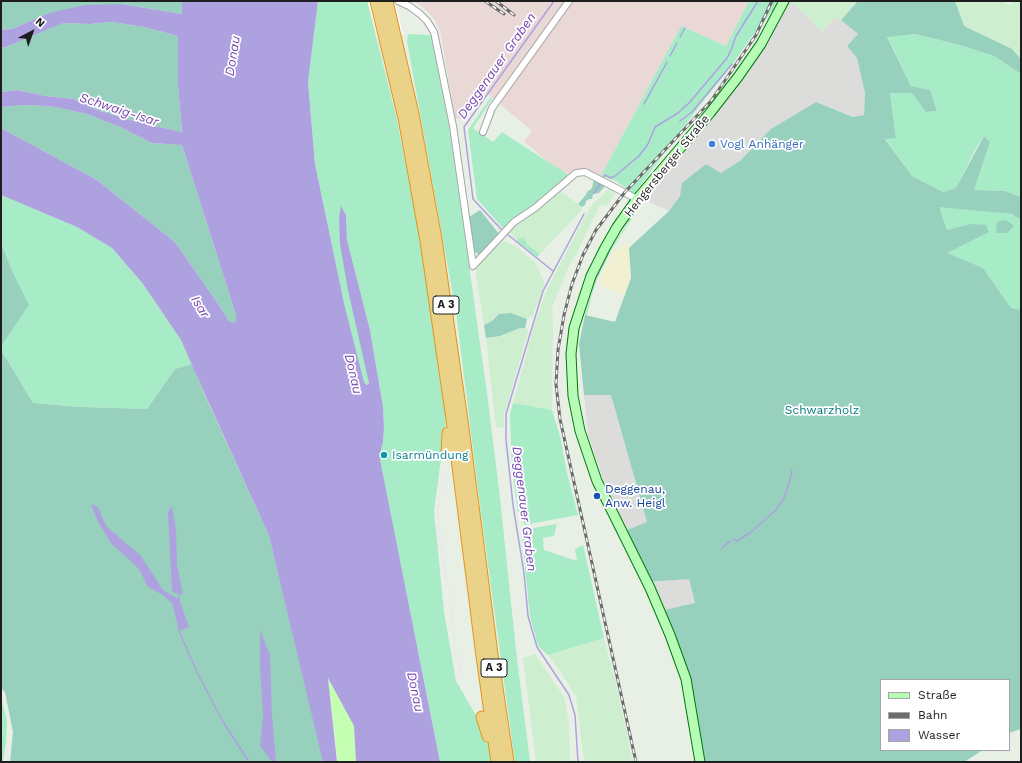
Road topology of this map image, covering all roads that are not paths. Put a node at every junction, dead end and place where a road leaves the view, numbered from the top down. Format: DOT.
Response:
graph roads {
  1 [pos="376,1"];
  2 [pos="387,1"];
  3 [pos="398,1"];
  4 [pos="569,1"];
  5 [pos="784,1"];
  6 [pos="483,132"];
  7 [pos="637,199"];
  8 [pos="452,419"];
  9 [pos="447,454"];
  10 [pos="482,717"];
  11 [pos="495,747"];
  12 [pos="497,762"];
  13 [pos="508,762"];
  14 [pos="700,762"];
  1 -- 8 [label="highway, A 3"];
  2 -- 13 [label="highway, A 3"];
  3 -- 7 [label="street"];
  4 -- 6 [label="street"];
  5 -- 7 [label="main road, Hengersberger Straße"];
  7 -- 14 [label="main road, Hengersberger Straße"];
  8 -- 9 [label="highway"];
  8 -- 11 [label="highway, A 3"];
  10 -- 11 [label="highway"];
  11 -- 12 [label="highway, A 3"];
}
